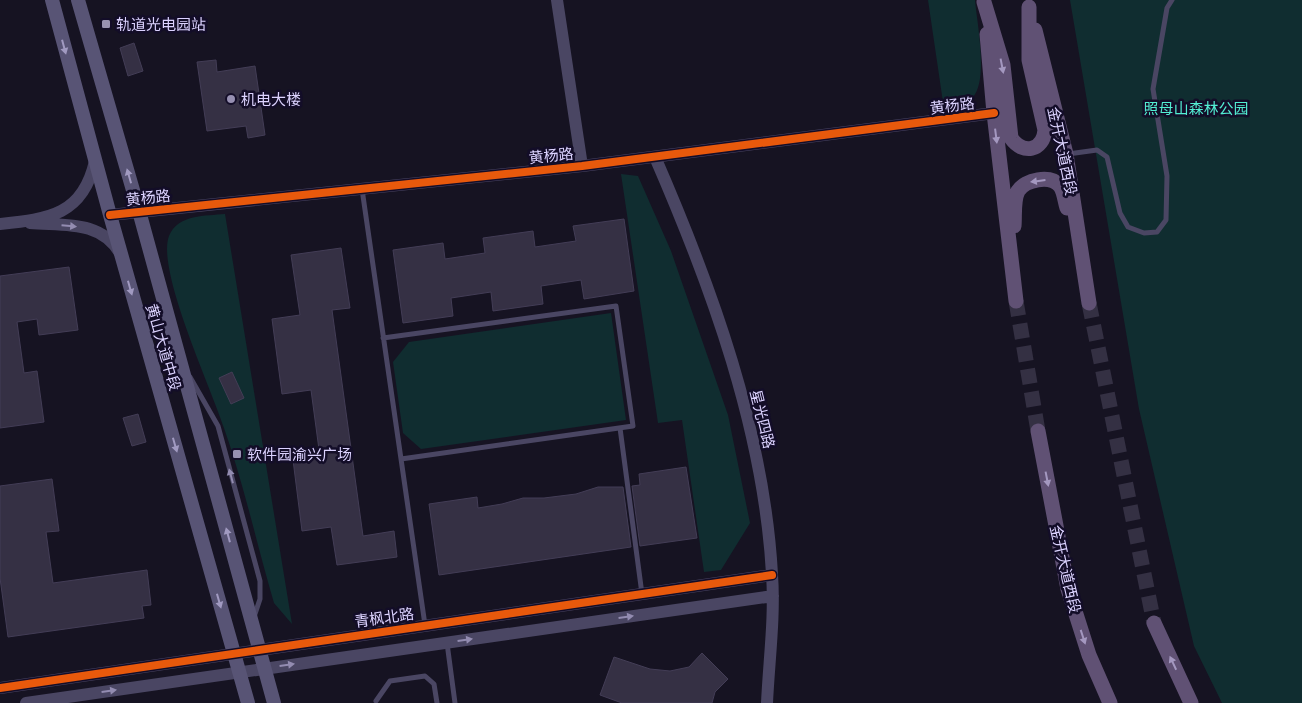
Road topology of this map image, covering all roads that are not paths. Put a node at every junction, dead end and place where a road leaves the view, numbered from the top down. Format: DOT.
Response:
graph roads {
  1 [pos="52,0"];
  2 [pos="78,0"];
  3 [pos="557,0"];
  4 [pos="1172,0"];
  5 [pos="984,1"];
  6 [pos="1028,3"];
  7 [pos="994,113"];
  8 [pos="1066,154"];
  9 [pos="655,157"];
  10 [pos="95,161"];
  11 [pos="582,166"];
  12 [pos="362,188"];
  13 [pos="139,211"];
  14 [pos="110,215"];
  15 [pos="20,222"];
  16 [pos="0,224"];
  17 [pos="1079,243"];
  18 [pos="121,256"];
  19 [pos="1011,257"];
  20 [pos="1016,301"];
  21 [pos="1089,303"];
  22 [pos="383,338"];
  23 [pos="179,358"];
  24 [pos="620,428"];
  25 [pos="1038,431"];
  26 [pos="401,459"];
  27 [pos="772,575"];
  28 [pos="642,594"];
  29 [pos="773,596"];
  30 [pos="1154,623"];
  31 [pos="252,624"];
  32 [pos="424,625"];
  33 [pos="447,642"];
  34 [pos="259,650"];
  35 [pos="234,654"];
  36 [pos="264,668"];
  37 [pos="239,672"];
  38 [pos="0,688"];
  39 [pos="85,699"];
  40 [pos="376,701"];
  41 [pos="26,703"];
  42 [pos="248,703"];
  43 [pos="274,703"];
  44 [pos="437,703"];
  45 [pos="455,703"];
  46 [pos="767,703"];
  47 [pos="1110,703"];
  48 [pos="1191,703"];
  1 -- 10 [label="main road, 黄山大道中段, one-way"];
  13 -- 2 [label="main road, 黄山大道中段, one-way"];
  3 -- 11 [label="street"];
  4 -- 8 [label="lane"];
  5 -- 6 [label="main road, one-way"];
  5 -- 7 [label="main road"];
  6 -- 8 [label="main road, 金开大道西段"];
  7 -- 9 [label="street, 黄杨路"];
  7 -- 19 [label="main road, one-way"];
  8 -- 17 [label="main road, 金开大道西段"];
  9 -- 11 [label="street, 黄杨路"];
  9 -- 27 [label="street, 星光四路"];
  10 -- 14 [label="main road, 黄山大道中段"];
  10 -- 15 [label="street"];
  11 -- 12 [label="street, 黄杨路"];
  12 -- 13 [label="street, 黄杨路"];
  12 -- 22 [label="lane"];
  13 -- 14 [label="street, 黄杨路"];
  13 -- 23 [label="main road, 黄山大道中段"];
  14 -- 18 [label="main road, 黄山大道中段"];
  15 -- 16 [label="street"];
  15 -- 18 [label="street, one-way"];
  17 -- 19 [label="main road, one-way"];
  17 -- 21 [label="main road, 金开大道西段"];
  18 -- 35 [label="main road, 黄山大道中段, one-way"];
  19 -- 20 [label="main road"];
  22 -- 24 [label="lane"];
  22 -- 26 [label="lane"];
  31 -- 23 [label="main road, 黄山大道中段, one-way"];
  31 -- 23 [label="lane, one-way"];
  24 -- 26 [label="lane"];
  24 -- 28 [label="lane"];
  25 -- 47 [label="main road, 金开大道西段, one-way"];
  26 -- 32 [label="lane"];
  27 -- 28 [label="street, 青枫北路"];
  27 -- 29 [label="street, 星光四路"];
  28 -- 32 [label="street, 青枫北路"];
  33 -- 29 [label="street, one-way"];
  29 -- 46 [label="street, 星光四路"];
  48 -- 30 [label="main road, one-way"];
  31 -- 34 [label="main road, 黄山大道中段"];
  32 -- 34 [label="street, 青枫北路"];
  36 -- 33 [label="street, one-way"];
  33 -- 45 [label="lane"];
  34 -- 35 [label="street, 青枫北路"];
  34 -- 36 [label="main road, 黄山大道中段"];
  35 -- 37 [label="main road, 黄山大道中段"];
  35 -- 38 [label="street, 青枫北路"];
  36 -- 37 [label="street"];
  36 -- 43 [label="main road, 黄山大道中段"];
  39 -- 37 [label="street, one-way"];
  37 -- 42 [label="main road, 黄山大道中段"];
  39 -- 41 [label="street"];
  40 -- 44 [label="lane"];
}
